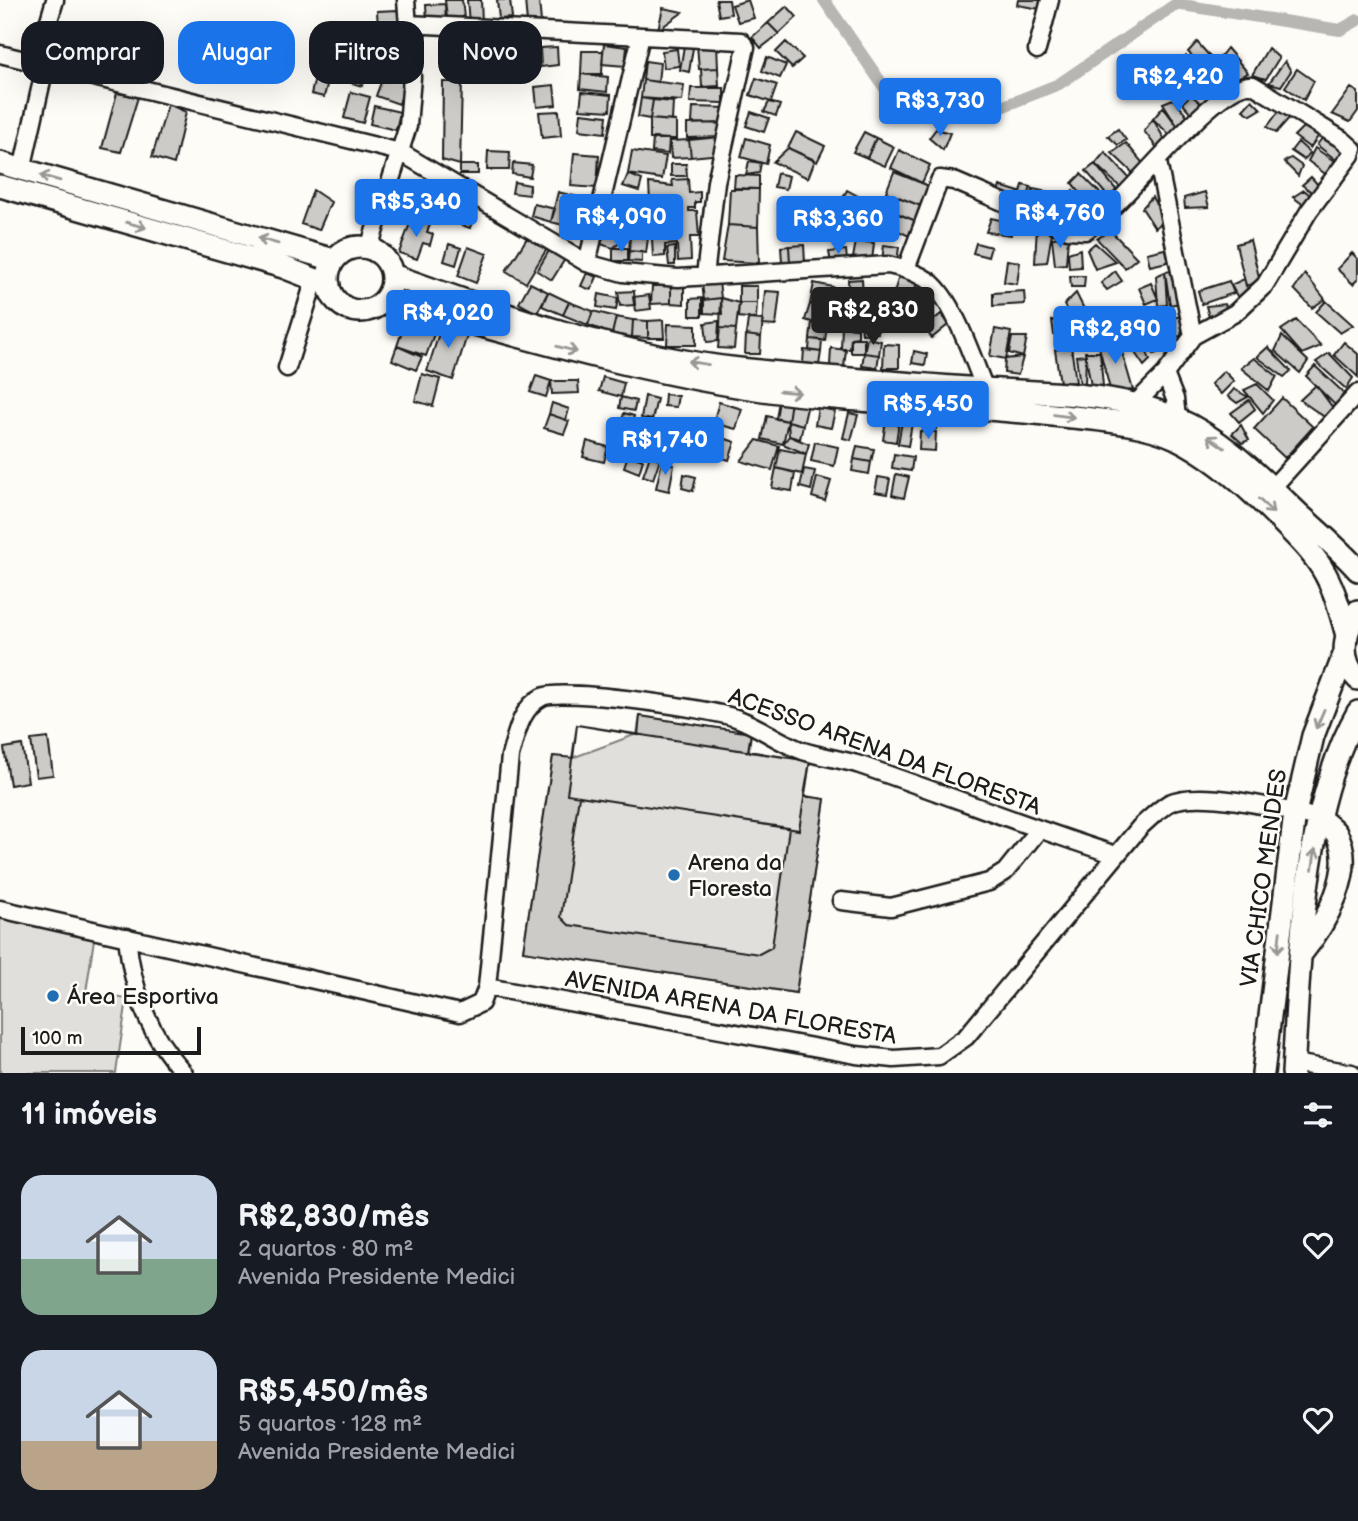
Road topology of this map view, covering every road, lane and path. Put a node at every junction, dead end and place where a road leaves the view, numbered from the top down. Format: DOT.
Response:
graph roads {
  1 [pos="55,0"];
  2 [pos="406,0"];
  3 [pos="1050,0"];
  4 [pos="50,21"];
  5 [pos="408,21"];
  6 [pos="424,25"];
  7 [pos="641,36"];
  8 [pos="1037,50"];
  9 [pos="0,54"];
  10 [pos="21,60"];
  11 [pos="37,84"];
  12 [pos="119,84"];
  13 [pos="410,84"];
  14 [pos="400,152"];
  15 [pos="1158,162"];
  16 [pos="0,163"];
  17 [pos="22,170"];
  18 [pos="0,186"];
  19 [pos="369,248"];
  20 [pos="334,260"];
  21 [pos="587,263"];
  22 [pos="906,269"];
  23 [pos="392,275"];
  24 [pos="705,276"];
  25 [pos="322,282"];
  26 [pos="383,302"];
  27 [pos="1193,336"];
  28 [pos="287,368"];
  29 [pos="1165,374"];
  30 [pos="985,389"];
  31 [pos="1358,393"];
  32 [pos="1135,404"];
  33 [pos="1177,419"];
  34 [pos="1272,488"];
  35 [pos="1358,570"];
  36 [pos="1358,611"];
  37 [pos="1345,645"];
  38 [pos="1358,679"];
  39 [pos="1358,712"];
  40 [pos="1295,813"];
  41 [pos="1319,818"];
  42 [pos="1038,831"];
  43 [pos="1116,855"];
  44 [pos="841,901"];
  45 [pos="0,909"];
  46 [pos="128,937"];
  47 [pos="1301,954"];
  48 [pos="486,987"];
  49 [pos="1293,1068"];
  50 [pos="184,1073"];
  51 [pos="1263,1073"];
  52 [pos="1349,1073"];
  1 -- 4 [label="street"];
  2 -- 5 [label="street"];
  3 -- 8 [label="street"];
  6 -- 7 [label="street"];
  7 -- 21 [label="street"];
  7 -- 24 [label="street"];
  9 -- 10 [label="street"];
  11 -- 17 [label="street"];
  12 -- 14 [label="street"];
  13 -- 14 [label="street"];
  14 -- 19 [label="street"];
  14 -- 21 [label="street"];
  15 -- 22 [label="street"];
  15 -- 27 [label="street"];
  15 -- 27 [label="street"];
  16 -- 17 [label="main road"];
  20 -- 17 [label="main road, one-way"];
  18 -- 25 [label="main road, one-way"];
  19 -- 20 [label="main road"];
  19 -- 23 [label="main road"];
  20 -- 25 [label="main road"];
  21 -- 24 [label="street"];
  22 -- 24 [label="street"];
  22 -- 30 [label="street"];
  23 -- 26 [label="main road"];
  30 -- 23 [label="main road, one-way"];
  25 -- 26 [label="main road"];
  25 -- 28 [label="street"];
  26 -- 37 [label="main road, one-way"];
  27 -- 29 [label="street"];
  29 -- 32 [label="street"];
  29 -- 33 [label="street"];
  30 -- 32 [label="main road"];
  31 -- 34 [label="street"];
  32 -- 33 [label="main road"];
  34 -- 33 [label="main road, one-way"];
  34 -- 35 [label="main road"];
  36 -- 37 [label="main road, VIA CHICO MENDES"];
  37 -- 38 [label="main road"];
  37 -- 40 [label="main road, VIA CHICO MENDES, one-way"];
  39 -- 41 [label="main road, VIA CHICO MENDES"];
  40 -- 41 [label="street, AVENIDA ARENA DA FLORESTA"];
  40 -- 43 [label="street, AVENIDA ARENA DA FLORESTA"];
  40 -- 51 [label="main road, VIA CHICO MENDES, one-way"];
  47 -- 41 [label="main road, VIA CHICO MENDES, one-way"];
  41 -- 47 [label="main road"];
  42 -- 43 [label="street, ACESSO ARENA DA FLORESTA"];
  42 -- 44 [label="street"];
  42 -- 48 [label="street, ACESSO ARENA DA FLORESTA"];
  43 -- 48 [label="street, AVENIDA ARENA DA FLORESTA"];
  45 -- 46 [label="street"];
  46 -- 48 [label="street"];
  46 -- 50 [label="street"];
  47 -- 49 [label="main road, VIA CHICO MENDES"];
  49 -- 52 [label="street"];
}
